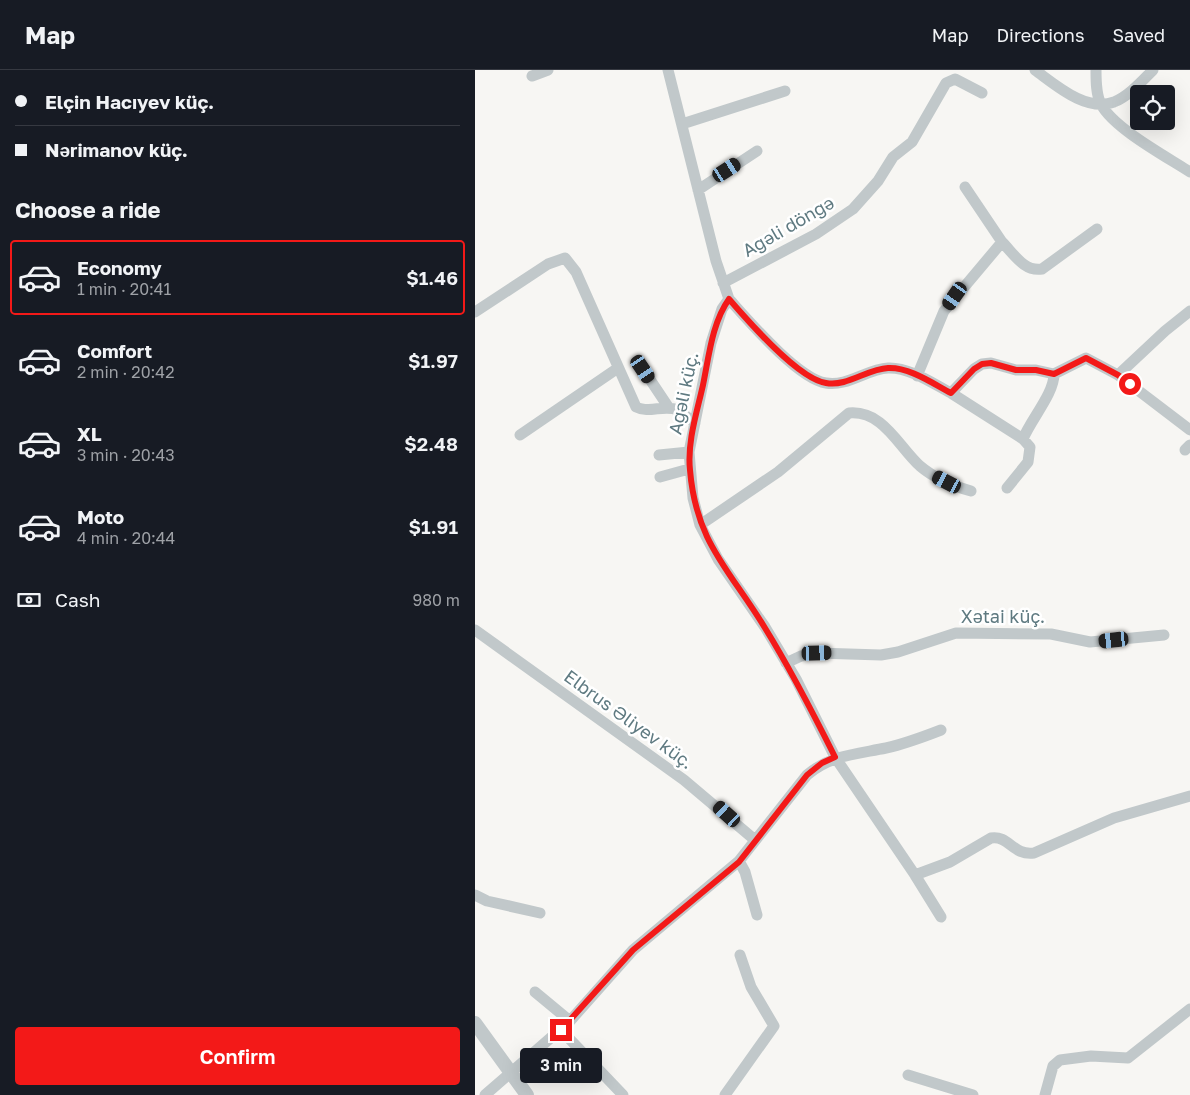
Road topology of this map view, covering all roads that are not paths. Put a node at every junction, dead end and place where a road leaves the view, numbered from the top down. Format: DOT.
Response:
graph roads {
  1 [pos="548,70"];
  2 [pos="668,70"];
  3 [pos="1035,70"];
  4 [pos="1096,70"];
  5 [pos="1153,70"];
  6 [pos="532,76"];
  7 [pos="785,91"];
  8 [pos="981,93"];
  9 [pos="1101,105"];
  10 [pos="682,124"];
  11 [pos="757,151"];
  12 [pos="1190,172"];
  13 [pos="965,187"];
  14 [pos="698,190"];
  15 [pos="1097,229"];
  16 [pos="1002,242"];
  17 [pos="723,283"];
  18 [pos="729,299"];
  19 [pos="1190,311"];
  20 [pos="475,312"];
  21 [pos="618,368"];
  22 [pos="643,369"];
  23 [pos="1054,374"];
  24 [pos="1118,375"];
  25 [pos="917,376"];
  26 [pos="951,393"];
  27 [pos="669,408"];
  28 [pos="695,423"];
  29 [pos="1190,430"];
  30 [pos="519,436"];
  31 [pos="1023,439"];
  32 [pos="689,452"];
  33 [pos="659,455"];
  34 [pos="689,469"];
  35 [pos="659,477"];
  36 [pos="1007,488"];
  37 [pos="971,492"];
  38 [pos="700,525"];
  39 [pos="476,634"];
  40 [pos="1164,635"];
  41 [pos="786,663"];
  42 [pos="941,730"];
  43 [pos="835,757"];
  44 [pos="1190,796"];
  45 [pos="755,840"];
  46 [pos="739,862"];
  47 [pos="915,875"];
  48 [pos="475,895"];
  49 [pos="541,912"];
  50 [pos="757,915"];
  51 [pos="941,917"];
  52 [pos="740,955"];
  53 [pos="535,992"];
  54 [pos="1190,1009"];
  55 [pos="475,1022"];
  56 [pos="570,1022"];
  57 [pos="561,1030"];
  58 [pos="512,1074"];
  59 [pos="908,1075"];
  60 [pos="485,1095"];
  61 [pos="527,1095"];
  62 [pos="623,1095"];
  63 [pos="725,1095"];
  64 [pos="973,1095"];
  65 [pos="1045,1095"];
  1 -- 6 [label="street"];
  2 -- 10 [label="street"];
  3 -- 9 [label="street"];
  4 -- 9 [label="street"];
  5 -- 9 [label="street"];
  7 -- 10 [label="street"];
  8 -- 17 [label="street, Ağəli döngə"];
  9 -- 12 [label="street"];
  10 -- 14 [label="street"];
  11 -- 14 [label="street"];
  13 -- 16 [label="street"];
  14 -- 17 [label="street"];
  15 -- 16 [label="street"];
  16 -- 25 [label="street"];
  17 -- 18 [label="street"];
  18 -- 25 [label="street"];
  18 -- 28 [label="street, Ağəli küç."];
  19 -- 24 [label="street"];
  20 -- 21 [label="street"];
  21 -- 27 [label="street"];
  21 -- 30 [label="street"];
  22 -- 27 [label="street"];
  23 -- 24 [label="street"];
  23 -- 26 [label="street"];
  23 -- 31 [label="street"];
  24 -- 29 [label="street"];
  25 -- 26 [label="street"];
  26 -- 31 [label="street"];
  27 -- 28 [label="street"];
  28 -- 32 [label="street, Ağəli küç."];
  31 -- 36 [label="street"];
  32 -- 33 [label="street"];
  32 -- 34 [label="street, Ağəli küç."];
  34 -- 35 [label="street"];
  34 -- 38 [label="street, Ağəli küç."];
  37 -- 38 [label="street"];
  38 -- 41 [label="street, Ağəli küç."];
  39 -- 45 [label="street, Elbrus Əliyev küç."];
  40 -- 41 [label="street, Xətai küç."];
  41 -- 43 [label="street, Ağəli küç."];
  42 -- 43 [label="street"];
  43 -- 45 [label="street"];
  43 -- 47 [label="street, Ağəli küç."];
  44 -- 47 [label="street"];
  45 -- 46 [label="street"];
  46 -- 50 [label="street"];
  46 -- 56 [label="street"];
  47 -- 51 [label="street, Ağəli küç."];
  48 -- 49 [label="street"];
  52 -- 63 [label="street"];
  53 -- 56 [label="street"];
  54 -- 65 [label="street"];
  55 -- 58 [label="street"];
  56 -- 57 [label="street"];
  57 -- 58 [label="street"];
  57 -- 62 [label="street"];
  58 -- 60 [label="street"];
  58 -- 61 [label="street"];
  59 -- 64 [label="street"];
}
